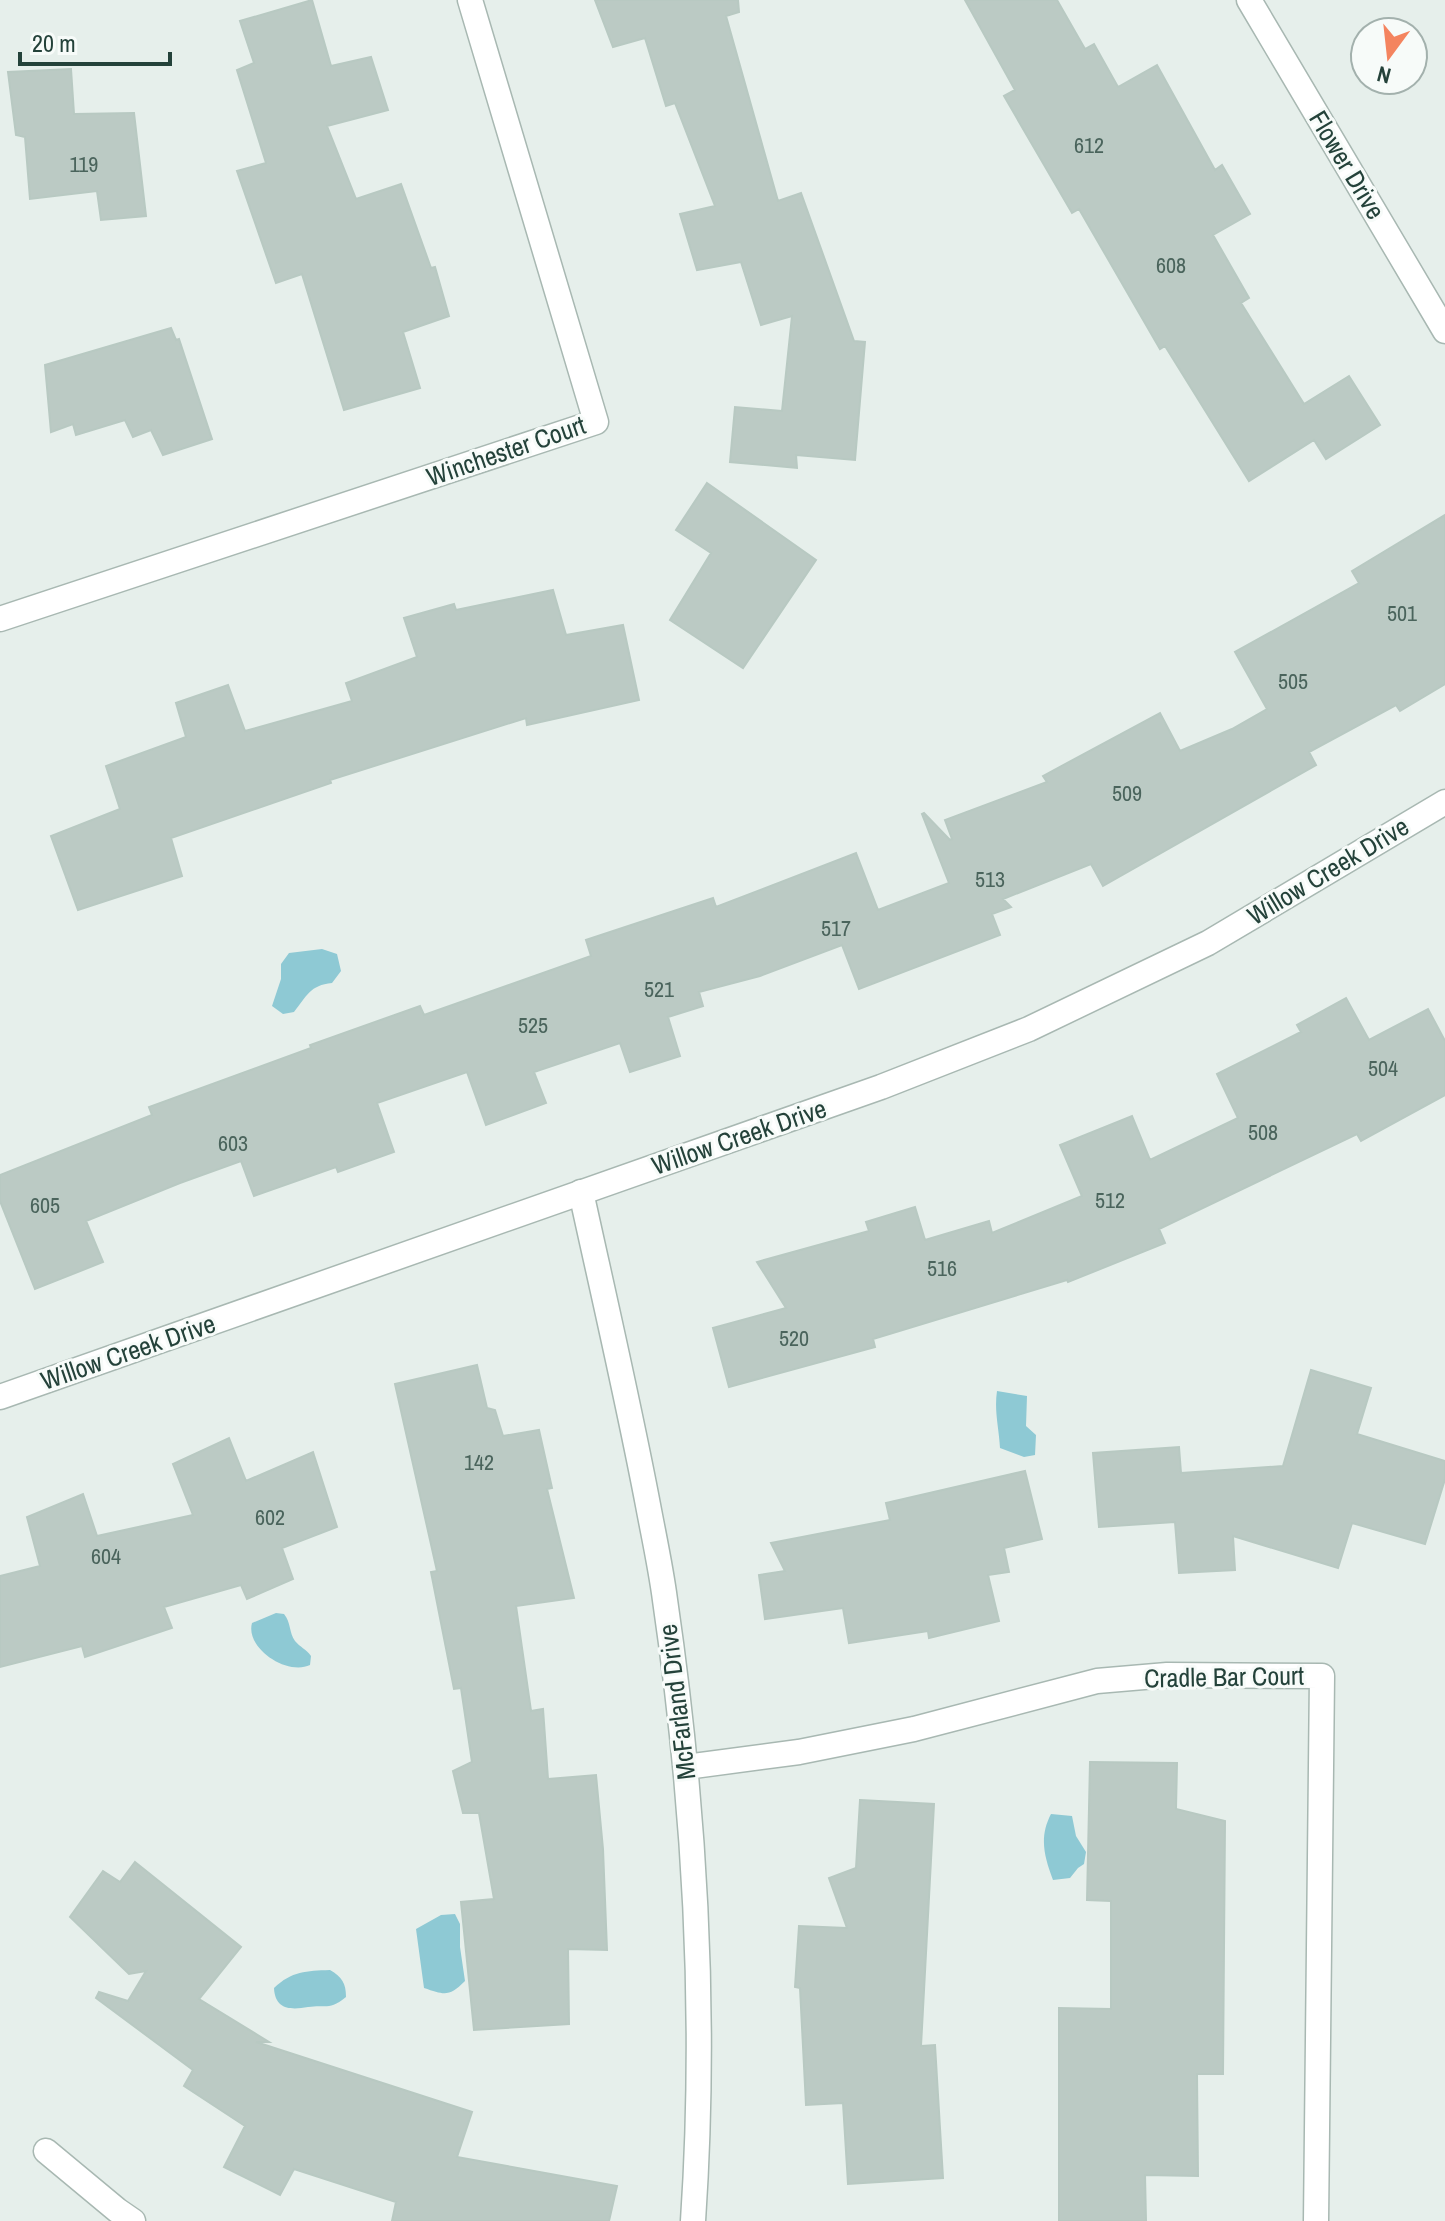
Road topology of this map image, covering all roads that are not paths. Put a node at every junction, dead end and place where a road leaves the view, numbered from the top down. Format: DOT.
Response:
graph roads {
  1 [pos="470,0"];
  2 [pos="1249,0"];
  3 [pos="1445,331"];
  4 [pos="0,619"];
  5 [pos="1445,802"];
  6 [pos="581,1192"];
  7 [pos="0,1397"];
  8 [pos="686,1767"];
  9 [pos="46,2151"];
  10 [pos="133,2221"];
  11 [pos="693,2221"];
  12 [pos="1316,2221"];
  1 -- 4 [label="street, Winchester Court"];
  2 -- 3 [label="street, Flower Drive"];
  5 -- 6 [label="street, Willow Creek Drive"];
  6 -- 7 [label="street, Willow Creek Drive"];
  6 -- 8 [label="street, McFarland Drive"];
  8 -- 11 [label="street, McFarland Drive"];
  8 -- 12 [label="street, Cradle Bar Court"];
  9 -- 10 [label="street"];
}
